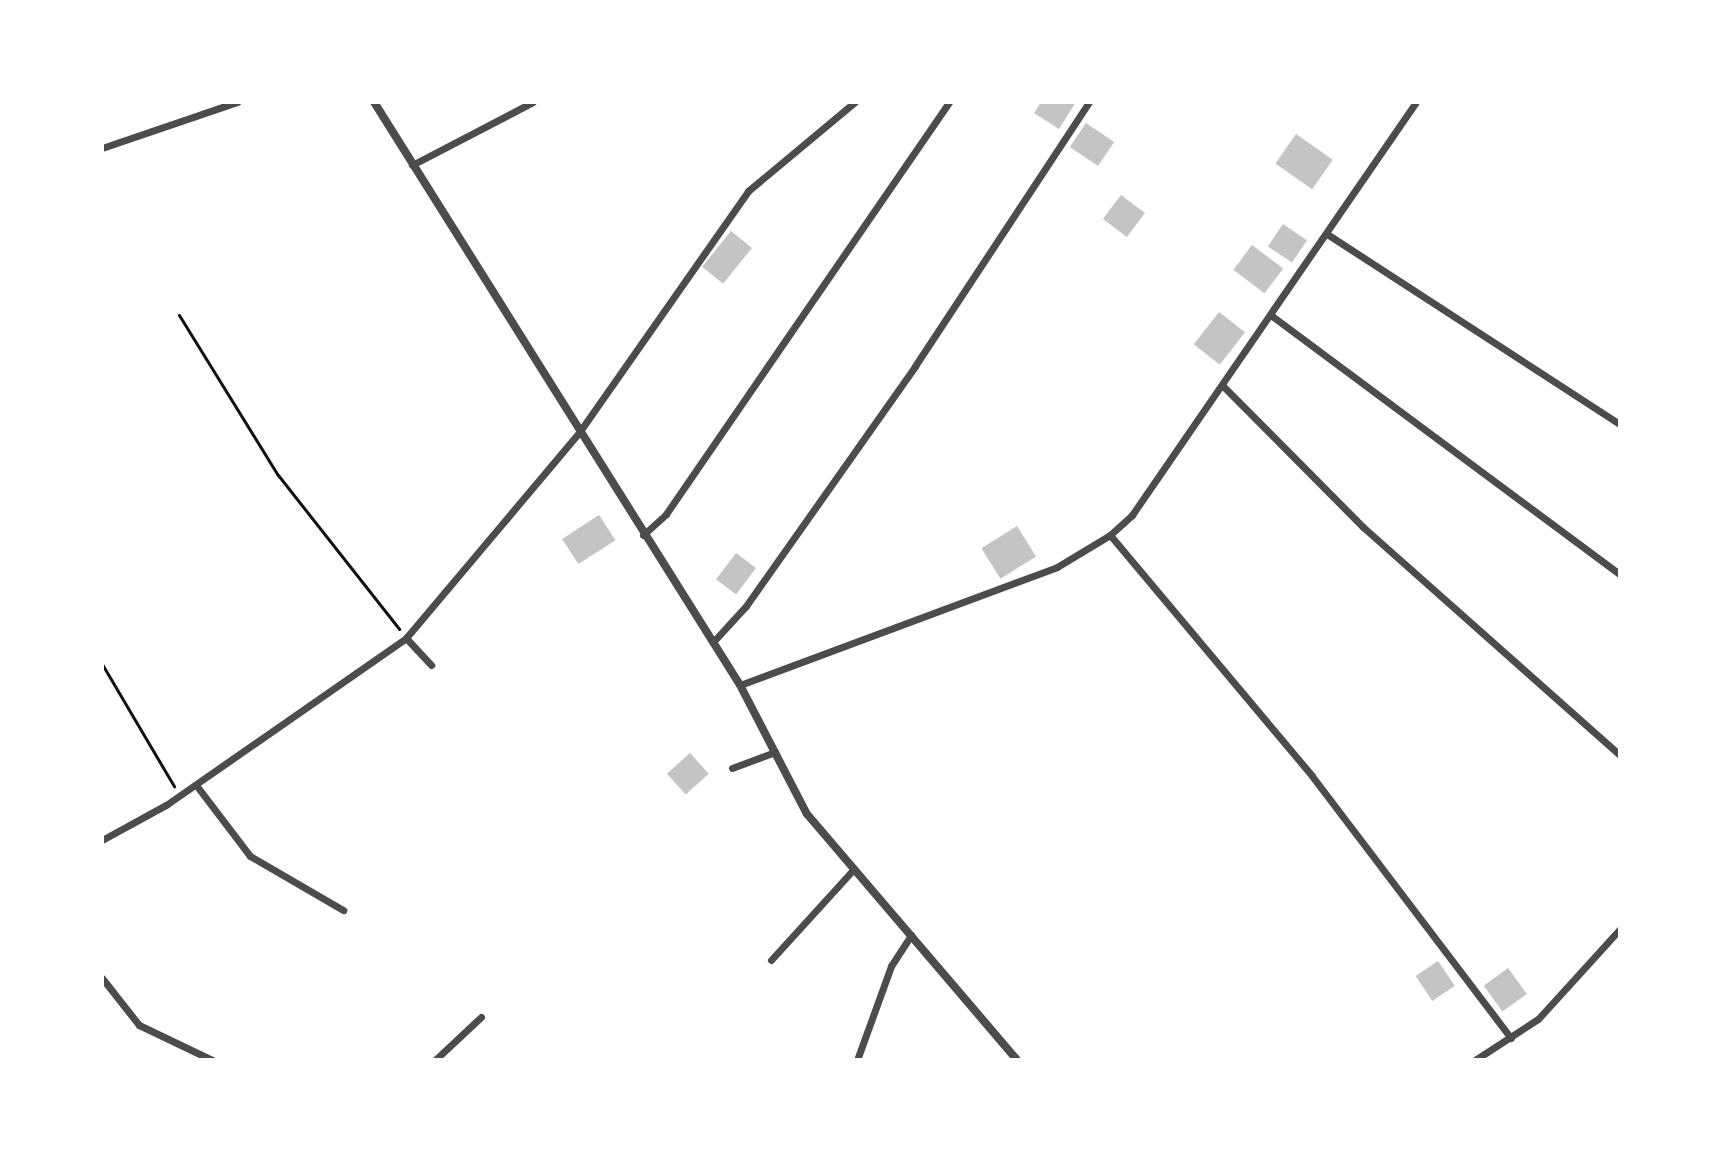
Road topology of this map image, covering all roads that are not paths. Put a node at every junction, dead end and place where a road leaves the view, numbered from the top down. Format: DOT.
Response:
graph roads {
  1 [pos="374,102"];
  2 [pos="533,102"];
  3 [pos="855,102"];
  4 [pos="949,102"];
  5 [pos="1089,102"];
  6 [pos="1416,102"];
  7 [pos="233,103"];
  8 [pos="102,148"];
  9 [pos="412,165"];
  10 [pos="1327,234"];
  11 [pos="1272,316"];
  12 [pos="1223,386"];
  13 [pos="1620,424"];
  14 [pos="578,434"];
  15 [pos="643,535"];
  16 [pos="1110,535"];
  17 [pos="1620,574"];
  18 [pos="406,638"];
  19 [pos="713,642"];
  20 [pos="431,665"];
  21 [pos="740,685"];
  22 [pos="775,752"];
  23 [pos="1620,755"];
  24 [pos="732,768"];
  25 [pos="196,785"];
  26 [pos="102,840"];
  27 [pos="851,872"];
  28 [pos="343,910"];
  29 [pos="1620,929"];
  30 [pos="911,935"];
  31 [pos="771,960"];
  32 [pos="102,978"];
  33 [pos="481,1017"];
  34 [pos="1511,1038"];
  35 [pos="212,1060"];
  36 [pos="435,1060"];
  37 [pos="857,1060"];
  38 [pos="1017,1060"];
  39 [pos="1475,1060"];
  1 -- 9 [label="street"];
  2 -- 9 [label="street"];
  3 -- 14 [label="street"];
  4 -- 15 [label="street"];
  5 -- 19 [label="street"];
  6 -- 10 [label="street"];
  7 -- 8 [label="street"];
  9 -- 14 [label="street"];
  10 -- 11 [label="street"];
  10 -- 13 [label="street"];
  11 -- 12 [label="street"];
  11 -- 17 [label="street"];
  12 -- 16 [label="street"];
  12 -- 23 [label="street"];
  14 -- 15 [label="street"];
  14 -- 18 [label="street"];
  15 -- 19 [label="street"];
  16 -- 21 [label="street"];
  16 -- 34 [label="street"];
  18 -- 20 [label="street"];
  18 -- 25 [label="street"];
  19 -- 21 [label="street"];
  21 -- 22 [label="street"];
  22 -- 24 [label="street"];
  22 -- 27 [label="street"];
  25 -- 26 [label="street"];
  25 -- 28 [label="street"];
  27 -- 30 [label="street"];
  27 -- 31 [label="street"];
  29 -- 34 [label="street"];
  30 -- 37 [label="street"];
  30 -- 38 [label="street"];
  32 -- 35 [label="street"];
  33 -- 36 [label="street"];
  34 -- 39 [label="street"];
}
